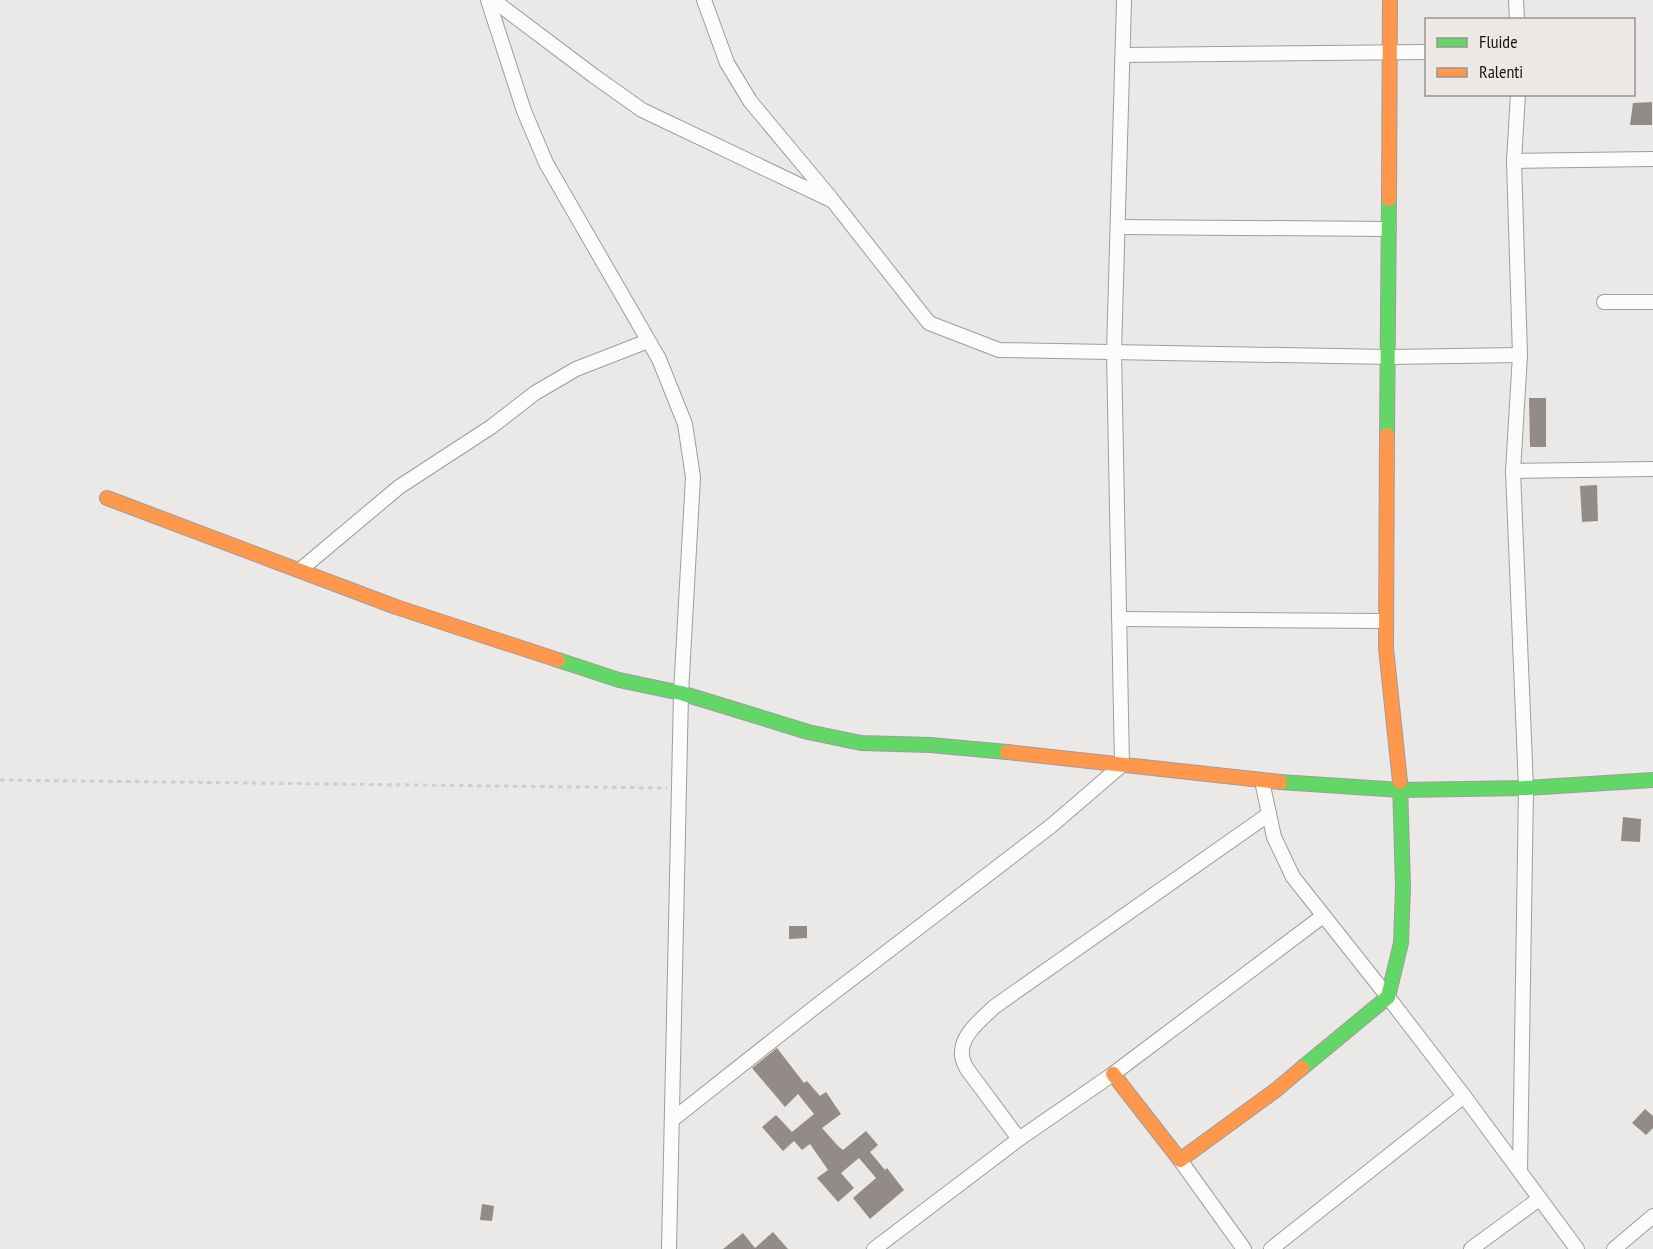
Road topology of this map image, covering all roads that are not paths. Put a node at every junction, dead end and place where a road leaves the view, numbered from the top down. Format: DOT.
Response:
graph roads {
  1 [pos="488,0"];
  2 [pos="493,0"];
  3 [pos="704,0"];
  4 [pos="1124,0"];
  5 [pos="1390,0"];
  6 [pos="1516,0"];
  7 [pos="1517,18"];
  8 [pos="1390,52"];
  9 [pos="1425,52"];
  10 [pos="1122,55"];
  11 [pos="1518,96"];
  12 [pos="1653,159"];
  13 [pos="1514,161"];
  14 [pos="833,201"];
  15 [pos="1118,226"];
  16 [pos="1389,229"];
  17 [pos="1604,302"];
  18 [pos="1653,302"];
  19 [pos="648,341"];
  20 [pos="1114,352"];
  21 [pos="1520,355"];
  22 [pos="1389,357"];
  23 [pos="1653,469"];
  24 [pos="1513,471"];
  25 [pos="107,498"];
  26 [pos="300,570"];
  27 [pos="1119,619"];
  28 [pos="1386,621"];
  29 [pos="681,693"];
  30 [pos="1122,765"];
  31 [pos="1653,780"];
  32 [pos="1262,781"];
  33 [pos="1526,788"];
  34 [pos="1401,790"];
  35 [pos="1269,814"];
  36 [pos="1323,916"];
  37 [pos="1388,997"];
  38 [pos="1113,1074"];
  39 [pos="1464,1096"];
  40 [pos="672,1120"];
  41 [pos="1019,1139"];
  42 [pos="1180,1160"];
  43 [pos="1520,1172"];
  44 [pos="1539,1199"];
  45 [pos="1653,1216"];
  46 [pos="669,1249"];
  47 [pos="874,1249"];
  48 [pos="1245,1249"];
  49 [pos="1271,1249"];
  50 [pos="1472,1249"];
  51 [pos="1577,1249"];
  52 [pos="1614,1249"];
  1 -- 19 [label="street"];
  2 -- 14 [label="street"];
  3 -- 14 [label="street"];
  4 -- 10 [label="street"];
  5 -- 8 [label="street"];
  6 -- 7 [label="street"];
  8 -- 9 [label="street"];
  8 -- 10 [label="street"];
  8 -- 16 [label="street"];
  10 -- 15 [label="street"];
  11 -- 13 [label="street"];
  12 -- 13 [label="street"];
  13 -- 21 [label="street"];
  14 -- 20 [label="street"];
  15 -- 16 [label="street"];
  15 -- 20 [label="street"];
  16 -- 22 [label="street"];
  17 -- 18 [label="street"];
  19 -- 26 [label="street"];
  19 -- 29 [label="street"];
  20 -- 22 [label="street"];
  20 -- 27 [label="street"];
  21 -- 22 [label="street"];
  21 -- 24 [label="street"];
  22 -- 28 [label="street"];
  23 -- 24 [label="street"];
  24 -- 33 [label="street"];
  25 -- 26 [label="street"];
  26 -- 29 [label="street"];
  27 -- 28 [label="street"];
  27 -- 30 [label="street"];
  28 -- 34 [label="street"];
  29 -- 30 [label="street"];
  29 -- 40 [label="street"];
  30 -- 32 [label="street"];
  30 -- 40 [label="street"];
  31 -- 33 [label="street"];
  32 -- 34 [label="street"];
  32 -- 35 [label="street"];
  33 -- 34 [label="street"];
  33 -- 43 [label="street"];
  34 -- 37 [label="street"];
  35 -- 36 [label="street"];
  35 -- 41 [label="street"];
  36 -- 37 [label="street"];
  36 -- 38 [label="street"];
  37 -- 39 [label="street"];
  37 -- 42 [label="street"];
  38 -- 41 [label="street"];
  38 -- 42 [label="street"];
  39 -- 43 [label="street"];
  39 -- 49 [label="street"];
  40 -- 46 [label="street"];
  41 -- 47 [label="street"];
  42 -- 48 [label="street"];
  43 -- 44 [label="street"];
  44 -- 50 [label="street"];
  44 -- 51 [label="street"];
  45 -- 52 [label="street"];
}
